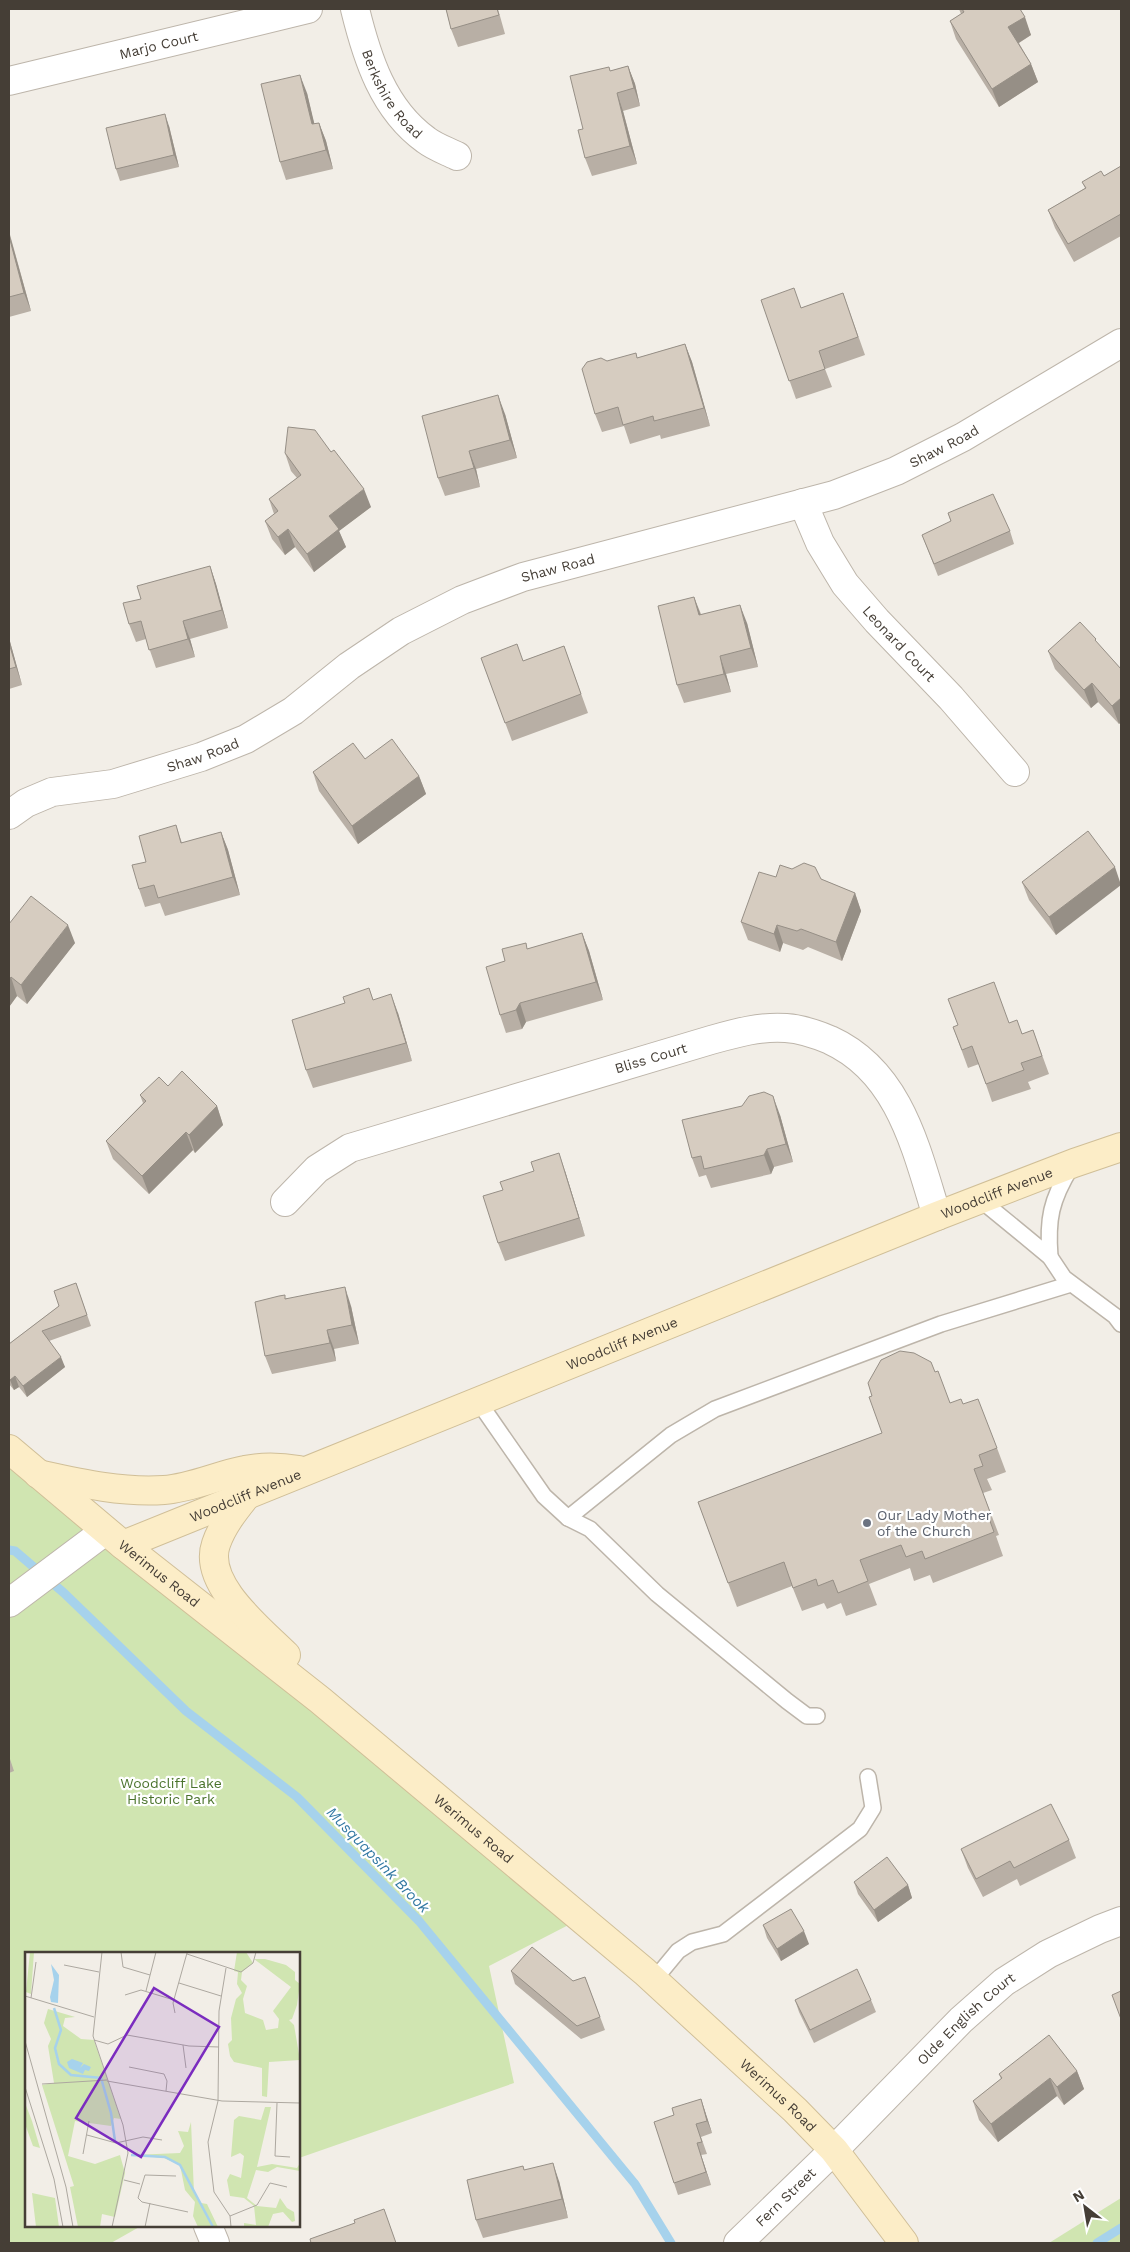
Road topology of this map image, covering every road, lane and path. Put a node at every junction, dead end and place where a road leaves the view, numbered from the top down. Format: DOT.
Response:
graph roads {
  1 [pos="308,9"];
  2 [pos="355,9"];
  3 [pos="9,82"];
  4 [pos="457,156"];
  5 [pos="1121,342"];
  6 [pos="803,503"];
  7 [pos="1015,772"];
  8 [pos="9,815"];
  9 [pos="1121,1147"];
  10 [pos="1074,1163"];
  11 [pos="974,1201"];
  12 [pos="285,1202"];
  13 [pos="937,1216"];
  14 [pos="1050,1258"];
  15 [pos="1072,1284"];
  16 [pos="1121,1324"];
  17 [pos="478,1401"];
  18 [pos="9,1449"];
  19 [pos="305,1471"];
  20 [pos="38,1474"];
  21 [pos="246,1496"];
  22 [pos="568,1518"];
  23 [pos="114,1538"];
  24 [pos="18,1596"];
  25 [pos="320,1700"];
  26 [pos="817,1716"];
  27 [pos="868,1777"];
  28 [pos="1121,1921"];
  29 [pos="654,1980"];
  30 [pos="834,2150"];
  31 [pos="208,2227"];
  32 [pos="215,2243"];
  33 [pos="738,2243"];
  34 [pos="904,2243"];
  1 -- 3 [label="street, Marjo Court"];
  2 -- 4 [label="street, Berkshire Road"];
  5 -- 6 [label="street, Shaw Road"];
  6 -- 7 [label="street, Leonard Court"];
  6 -- 8 [label="street, Shaw Road"];
  9 -- 10 [label="main road, Woodcliff Avenue"];
  10 -- 11 [label="main road, Woodcliff Avenue"];
  10 -- 14 [label="lane"];
  11 -- 13 [label="main road, Woodcliff Avenue"];
  11 -- 14 [label="lane"];
  12 -- 13 [label="street, Bliss Court"];
  13 -- 17 [label="main road, Woodcliff Avenue"];
  14 -- 15 [label="lane"];
  15 -- 16 [label="lane"];
  15 -- 22 [label="lane"];
  17 -- 19 [label="main road, Woodcliff Avenue"];
  17 -- 22 [label="lane"];
  18 -- 20 [label="main road, Werimus Road"];
  19 -- 20 [label="main road"];
  19 -- 21 [label="main road, Woodcliff Avenue"];
  20 -- 23 [label="main road, Werimus Road"];
  21 -- 23 [label="main road, Woodcliff Avenue"];
  21 -- 25 [label="main road"];
  22 -- 26 [label="lane"];
  23 -- 24 [label="street"];
  23 -- 25 [label="main road, Werimus Road"];
  25 -- 29 [label="main road, Werimus Road"];
  27 -- 29 [label="lane"];
  28 -- 30 [label="street, Olde English Court"];
  29 -- 30 [label="main road, Werimus Road"];
  30 -- 33 [label="street, Fern Street"];
  30 -- 34 [label="main road, Werimus Road"];
  31 -- 32 [label="street"];
}
